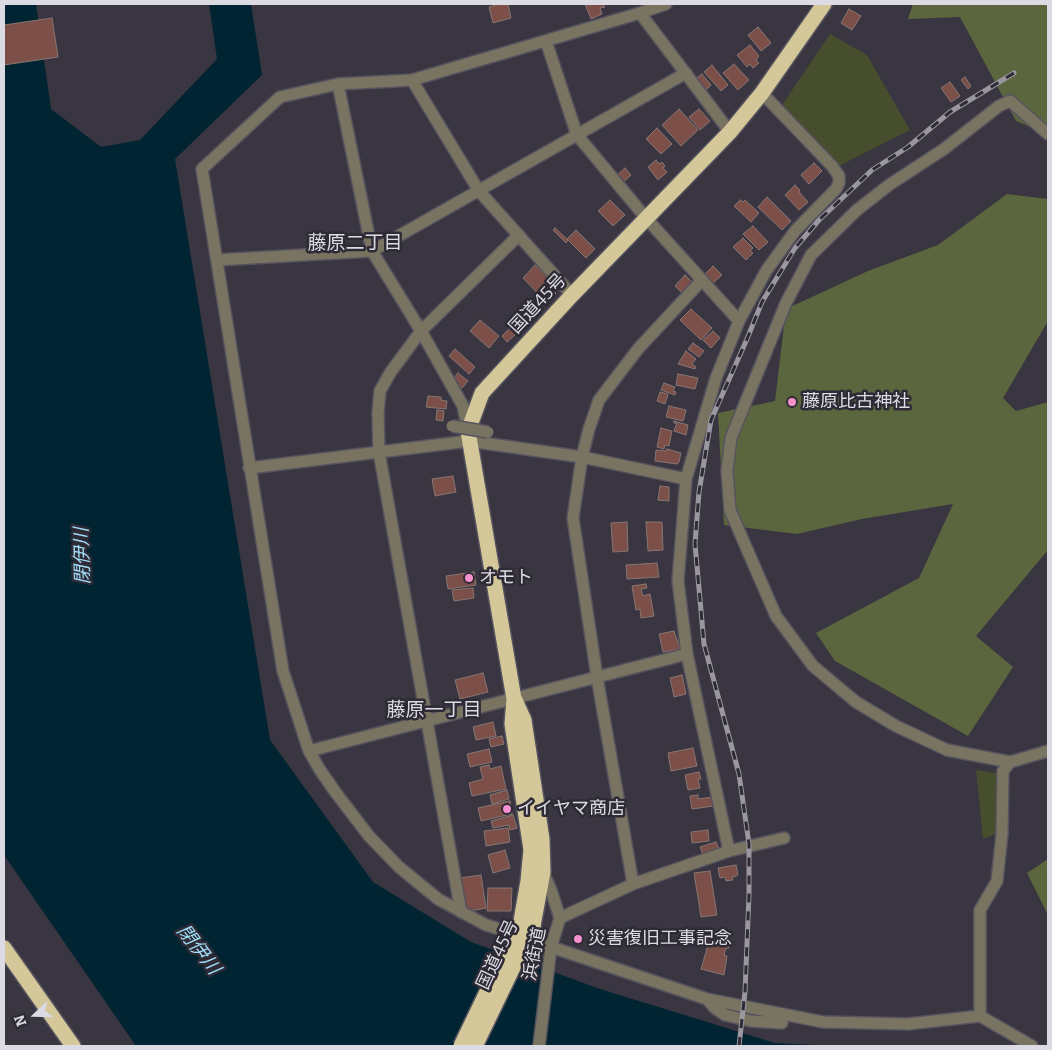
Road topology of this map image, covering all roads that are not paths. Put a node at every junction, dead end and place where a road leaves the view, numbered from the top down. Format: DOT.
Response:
graph roads {
  1 [pos="666,4"];
  2 [pos="824,4"];
  3 [pos="640,13"];
  4 [pos="546,41"];
  5 [pos="686,73"];
  6 [pos="412,80"];
  7 [pos="338,84"];
  8 [pos="762,93"];
  9 [pos="730,132"];
  10 [pos="577,134"];
  11 [pos="1048,134"];
  12 [pos="479,190"];
  13 [pos="646,218"];
  14 [pos="519,235"];
  15 [pos="372,252"];
  16 [pos="217,260"];
  17 [pos="702,280"];
  18 [pos="572,295"];
  19 [pos="739,321"];
  20 [pos="421,331"];
  21 [pos="452,426"];
  22 [pos="488,432"];
  23 [pos="468,436"];
  24 [pos="379,452"];
  25 [pos="582,457"];
  26 [pos="249,468"];
  27 [pos="686,479"];
  28 [pos="687,654"];
  29 [pos="598,677"];
  30 [pos="514,699"];
  31 [pos="426,721"];
  32 [pos="1048,750"];
  33 [pos="309,751"];
  34 [pos="1010,762"];
  35 [pos="784,838"];
  36 [pos="729,851"];
  37 [pos="543,872"];
  38 [pos="633,884"];
  39 [pos="461,912"];
  40 [pos="560,918"];
  41 [pos="527,924"];
  42 [pos="551,947"];
  43 [pos="4,948"];
  44 [pos="707,999"];
  45 [pos="980,1016"];
  46 [pos="782,1024"];
  47 [pos="73,1046"];
  48 [pos="461,1046"];
  49 [pos="475,1046"];
  50 [pos="539,1046"];
  51 [pos="1032,1046"];
  1 -- 3 [label="street"];
  2 -- 8 [label="highway, 国道45号"];
  3 -- 4 [label="street"];
  3 -- 5 [label="street"];
  4 -- 6 [label="street"];
  4 -- 10 [label="street"];
  5 -- 9 [label="street"];
  5 -- 10 [label="street"];
  6 -- 7 [label="street"];
  6 -- 12 [label="street"];
  7 -- 15 [label="street"];
  7 -- 16 [label="street"];
  8 -- 9 [label="highway, 国道45号"];
  8 -- 19 [label="street"];
  9 -- 13 [label="highway, 国道45号"];
  10 -- 12 [label="street"];
  10 -- 13 [label="street"];
  11 -- 34 [label="street"];
  12 -- 14 [label="street"];
  12 -- 15 [label="street"];
  13 -- 17 [label="street"];
  13 -- 18 [label="highway, 国道45号"];
  14 -- 18 [label="street"];
  14 -- 20 [label="street"];
  15 -- 16 [label="street"];
  15 -- 20 [label="street"];
  16 -- 26 [label="street"];
  17 -- 19 [label="street"];
  17 -- 25 [label="street"];
  18 -- 23 [label="highway, 国道45号"];
  19 -- 27 [label="street"];
  20 -- 23 [label="street"];
  20 -- 24 [label="street"];
  21 -- 22 [label="street, bridge"];
  23 -- 24 [label="street"];
  23 -- 25 [label="street"];
  23 -- 30 [label="highway, 国道45号"];
  24 -- 26 [label="street"];
  24 -- 31 [label="street"];
  25 -- 27 [label="street"];
  25 -- 29 [label="street"];
  26 -- 33 [label="street"];
  27 -- 28 [label="street"];
  28 -- 29 [label="street"];
  28 -- 36 [label="street"];
  29 -- 30 [label="street"];
  29 -- 38 [label="street"];
  30 -- 31 [label="street"];
  30 -- 37 [label="highway, 国道45号"];
  30 -- 41 [label="highway, 国道45号"];
  31 -- 33 [label="street"];
  31 -- 39 [label="street"];
  32 -- 34 [label="street"];
  33 -- 39 [label="street"];
  34 -- 45 [label="street"];
  35 -- 36 [label="street"];
  36 -- 38 [label="street"];
  37 -- 40 [label="street, 浜街道"];
  37 -- 41 [label="highway, 国道45号"];
  38 -- 40 [label="street"];
  39 -- 42 [label="street"];
  40 -- 42 [label="street, 浜街道"];
  41 -- 48 [label="highway, 国道45号, bridge"];
  41 -- 49 [label="highway, 国道45号, bridge"];
  42 -- 44 [label="street"];
  42 -- 50 [label="street, 浜街道"];
  43 -- 47 [label="highway"];
  44 -- 45 [label="street"];
  44 -- 46 [label="street"];
  45 -- 51 [label="street"];
}
